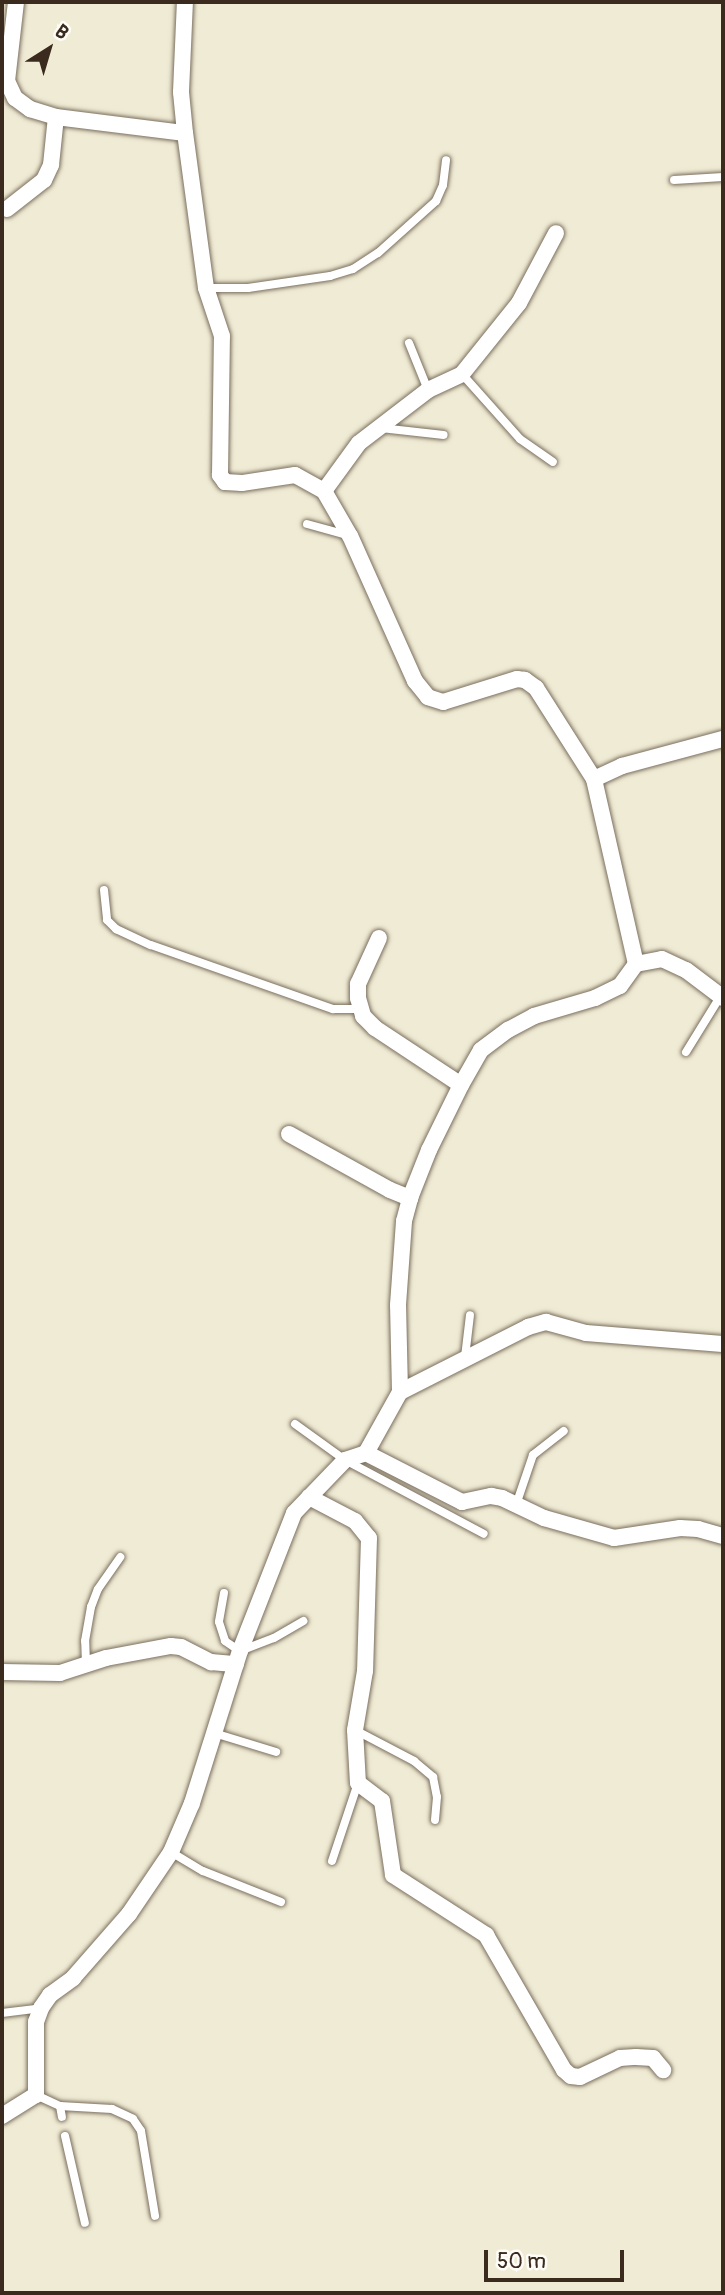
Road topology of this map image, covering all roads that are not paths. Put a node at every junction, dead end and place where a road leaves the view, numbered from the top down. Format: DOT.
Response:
graph roads {
  1 [pos="16,2"];
  2 [pos="185,2"];
  3 [pos="56,117"];
  4 [pos="185,133"];
  5 [pos="446,160"];
  6 [pos="723,177"];
  7 [pos="674,180"];
  8 [pos="6,209"];
  9 [pos="556,233"];
  10 [pos="206,288"];
  11 [pos="409,343"];
  12 [pos="462,374"];
  13 [pos="428,390"];
  14 [pos="378,428"];
  15 [pos="444,435"];
  16 [pos="553,462"];
  17 [pos="324,491"];
  18 [pos="307,524"];
  19 [pos="350,536"];
  20 [pos="723,739"];
  21 [pos="593,779"];
  22 [pos="104,890"];
  23 [pos="379,938"];
  24 [pos="636,964"];
  25 [pos="722,998"];
  26 [pos="361,1009"];
  27 [pos="686,1052"];
  28 [pos="461,1085"];
  29 [pos="289,1134"];
  30 [pos="410,1198"];
  31 [pos="470,1315"];
  32 [pos="723,1344"];
  33 [pos="465,1359"];
  34 [pos="400,1392"];
  35 [pos="295,1424"];
  36 [pos="564,1431"];
  37 [pos="366,1453"];
  38 [pos="345,1460"];
  39 [pos="309,1497"];
  40 [pos="516,1505"];
  41 [pos="484,1534"];
  42 [pos="723,1536"];
  43 [pos="120,1557"];
  44 [pos="224,1593"];
  45 [pos="303,1621"];
  46 [pos="238,1657"];
  47 [pos="86,1666"];
  48 [pos="2,1672"];
  49 [pos="355,1730"];
  50 [pos="214,1732"];
  51 [pos="276,1752"];
  52 [pos="358,1783"];
  53 [pos="435,1819"];
  54 [pos="171,1852"];
  55 [pos="332,1861"];
  56 [pos="281,1902"];
  57 [pos="41,2008"];
  58 [pos="2,2013"];
  59 [pos="663,2070"];
  60 [pos="36,2095"];
  61 [pos="60,2106"];
  62 [pos="2,2116"];
  63 [pos="62,2117"];
  64 [pos="65,2136"];
  65 [pos="155,2216"];
  66 [pos="85,2223"];
  1 -- 3 [label="street"];
  2 -- 4 [label="street"];
  3 -- 4 [label="street"];
  3 -- 8 [label="street"];
  4 -- 10 [label="street"];
  5 -- 10 [label="lane"];
  6 -- 7 [label="lane"];
  9 -- 12 [label="street"];
  10 -- 17 [label="street"];
  11 -- 13 [label="lane"];
  12 -- 13 [label="street"];
  12 -- 16 [label="lane"];
  13 -- 14 [label="street"];
  14 -- 15 [label="lane"];
  14 -- 17 [label="street"];
  17 -- 19 [label="street"];
  18 -- 19 [label="lane"];
  19 -- 21 [label="street"];
  20 -- 21 [label="street"];
  21 -- 24 [label="street"];
  22 -- 26 [label="lane"];
  23 -- 26 [label="street"];
  24 -- 25 [label="street"];
  24 -- 28 [label="street"];
  25 -- 27 [label="lane"];
  26 -- 28 [label="street"];
  28 -- 30 [label="street"];
  29 -- 30 [label="street"];
  30 -- 34 [label="street"];
  31 -- 33 [label="lane"];
  32 -- 33 [label="street"];
  33 -- 34 [label="street"];
  34 -- 37 [label="street"];
  35 -- 38 [label="lane"];
  36 -- 40 [label="lane"];
  37 -- 38 [label="street"];
  37 -- 40 [label="street"];
  38 -- 39 [label="street"];
  38 -- 41 [label="lane"];
  39 -- 46 [label="street"];
  39 -- 49 [label="street"];
  40 -- 42 [label="street"];
  43 -- 47 [label="lane"];
  44 -- 46 [label="lane"];
  45 -- 46 [label="lane"];
  46 -- 47 [label="street"];
  46 -- 50 [label="street"];
  47 -- 48 [label="street"];
  49 -- 52 [label="street"];
  49 -- 53 [label="lane"];
  50 -- 51 [label="lane"];
  50 -- 54 [label="street"];
  52 -- 55 [label="lane"];
  52 -- 59 [label="street"];
  54 -- 56 [label="lane"];
  54 -- 57 [label="street"];
  57 -- 58 [label="lane"];
  57 -- 60 [label="street"];
  60 -- 61 [label="lane"];
  60 -- 62 [label="street"];
  61 -- 63 [label="lane"];
  61 -- 65 [label="lane"];
  64 -- 66 [label="lane"];
}
